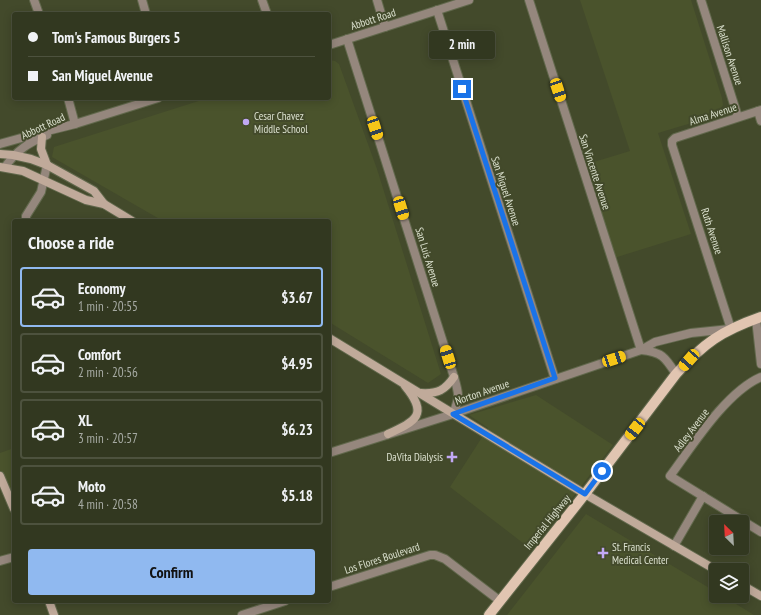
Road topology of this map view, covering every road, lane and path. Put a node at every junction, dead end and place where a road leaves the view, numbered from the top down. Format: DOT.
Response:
graph roads {
  1 [pos="34,0"];
  2 [pos="142,0"];
  3 [pos="262,0"];
  4 [pos="377,0"];
  5 [pos="469,0"];
  6 [pos="529,0"];
  7 [pos="701,0"];
  8 [pos="437,10"];
  9 [pos="38,12"];
  10 [pos="145,12"];
  11 [pos="265,12"];
  12 [pos="385,27"];
  13 [pos="346,39"];
  14 [pos="331,43"];
  15 [pos="69,100"];
  16 [pos="152,100"];
  17 [pos="759,110"];
  18 [pos="738,117"];
  19 [pos="761,121"];
  20 [pos="75,124"];
  21 [pos="42,137"];
  22 [pos="672,141"];
  23 [pos="0,144"];
  24 [pos="0,154"];
  25 [pos="13,155"];
  26 [pos="47,165"];
  27 [pos="3,167"];
  28 [pos="44,180"];
  29 [pos="104,204"];
  30 [pos="26,219"];
  31 [pos="129,219"];
  32 [pos="758,318"];
  33 [pos="731,329"];
  34 [pos="331,339"];
  35 [pos="641,350"];
  36 [pos="761,364"];
  37 [pos="676,374"];
  38 [pos="454,377"];
  39 [pos="761,377"];
  40 [pos="555,378"];
  41 [pos="400,381"];
  42 [pos="419,392"];
  43 [pos="453,414"];
  44 [pos="388,434"];
  45 [pos="331,452"];
  46 [pos="0,476"];
  47 [pos="585,494"];
  48 [pos="702,496"];
  49 [pos="12,504"];
  50 [pos="761,532"];
  51 [pos="674,546"];
  52 [pos="12,558"];
  53 [pos="0,561"];
  54 [pos="709,566"];
  55 [pos="331,585"];
  56 [pos="749,589"];
  57 [pos="761,596"];
  58 [pos="500,601"];
  59 [pos="50,603"];
  60 [pos="279,603"];
  61 [pos="54,615"];
  62 [pos="242,615"];
  63 [pos="489,615"];
  1 -- 9 [label="street"];
  2 -- 10 [label="street"];
  3 -- 11 [label="street"];
  4 -- 12 [label="street"];
  5 -- 8 [label="street, Abbott Road"];
  6 -- 35 [label="street, San Vincente Avenue"];
  7 -- 18 [label="street, Mallison Avenue"];
  8 -- 12 [label="street, Abbott Road"];
  8 -- 40 [label="street, San Miguel Avenue"];
  12 -- 13 [label="street, Abbott Road"];
  13 -- 14 [label="street, Abbott Road"];
  13 -- 38 [label="street, San Luis Avenue"];
  15 -- 20 [label="street"];
  16 -- 20 [label="street, Abbott Road"];
  17 -- 18 [label="street, Alma Avenue"];
  17 -- 19 [label="street"];
  18 -- 22 [label="street, Alma Avenue"];
  20 -- 21 [label="street, Abbott Road"];
  20 -- 23 [label="street, Abbott Road"];
  21 -- 25 [label="street, Abbott Road"];
  21 -- 26 [label="main road"];
  22 -- 33 [label="street, Ruth Avenue"];
  24 -- 25 [label="main road"];
  25 -- 26 [label="main road"];
  25 -- 27 [label="street, Abbott Road"];
  26 -- 28 [label="street"];
  26 -- 29 [label="main road"];
  27 -- 28 [label="main road"];
  28 -- 29 [label="main road"];
  28 -- 30 [label="street"];
  29 -- 31 [label="main road"];
  32 -- 33 [label="main road, Imperial Highway"];
  32 -- 36 [label="street"];
  33 -- 35 [label="street, Norton Avenue"];
  33 -- 37 [label="main road, Imperial Highway"];
  34 -- 41 [label="main road"];
  35 -- 37 [label="street"];
  35 -- 40 [label="street, Norton Avenue"];
  37 -- 47 [label="main road, Imperial Highway"];
  38 -- 42 [label="main road"];
  38 -- 43 [label="street, San Luis Avenue"];
  39 -- 48 [label="street, Adley Avenue"];
  40 -- 43 [label="street, Norton Avenue"];
  41 -- 42 [label="main road"];
  41 -- 44 [label="main road"];
  42 -- 43 [label="main road"];
  43 -- 44 [label="street, Norton Avenue"];
  43 -- 47 [label="main road"];
  44 -- 45 [label="street, Norton Avenue"];
  46 -- 49 [label="main road"];
  47 -- 51 [label="main road"];
  47 -- 58 [label="main road, Imperial Highway"];
  48 -- 50 [label="street"];
  48 -- 51 [label="street"];
  51 -- 54 [label="main road"];
  52 -- 53 [label="street"];
  55 -- 58 [label="street, Los Flores Boulevard"];
  56 -- 57 [label="main road"];
  58 -- 63 [label="main road, Imperial Highway"];
  59 -- 61 [label="main road"];
  60 -- 62 [label="street"];
}
